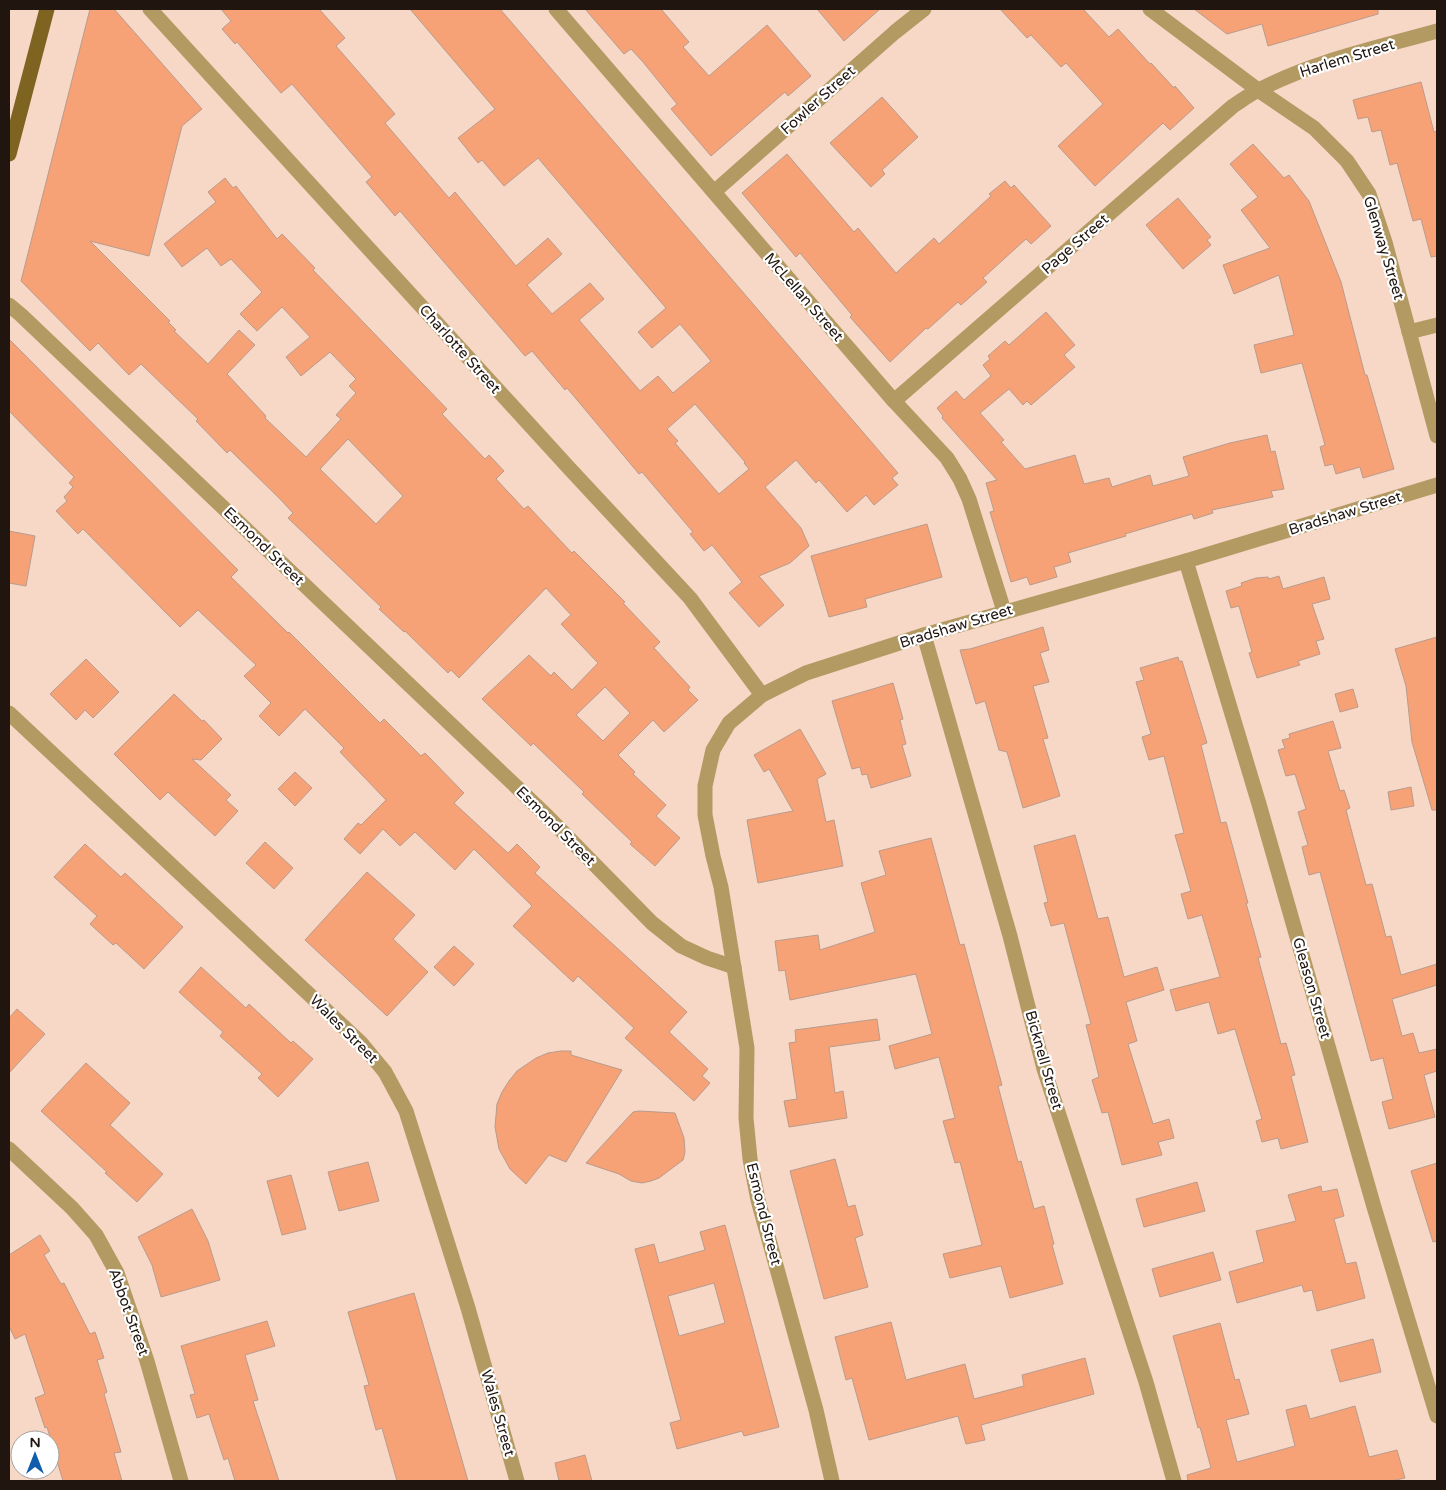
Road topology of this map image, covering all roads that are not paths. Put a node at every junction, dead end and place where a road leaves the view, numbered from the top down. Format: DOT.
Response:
graph roads {
  1 [pos="47,9"];
  2 [pos="150,9"];
  3 [pos="556,9"];
  4 [pos="924,9"];
  5 [pos="1150,9"];
  6 [pos="1437,31"];
  7 [pos="1258,90"];
  8 [pos="9,154"];
  9 [pos="714,192"];
  10 [pos="9,305"];
  11 [pos="1437,325"];
  12 [pos="1409,332"];
  13 [pos="894,400"];
  14 [pos="1437,436"];
  15 [pos="1437,485"];
  16 [pos="1186,561"];
  17 [pos="1004,612"];
  18 [pos="924,635"];
  19 [pos="762,695"];
  20 [pos="9,713"];
  21 [pos="734,967"];
  22 [pos="9,1148"];
  23 [pos="1437,1416"];
  24 [pos="181,1481"];
  25 [pos="517,1481"];
  26 [pos="832,1481"];
  27 [pos="1174,1481"];
  1 -- 8 [label="main road"];
  2 -- 19 [label="street, Charlotte Street"];
  3 -- 9 [label="street, McLellan Street"];
  4 -- 9 [label="street, Fowler Street"];
  5 -- 7 [label="street, Glenway Street"];
  6 -- 7 [label="street, Harlem Street"];
  7 -- 12 [label="street, Glenway Street"];
  7 -- 13 [label="street, Page Street"];
  9 -- 13 [label="street, McLellan Street"];
  10 -- 21 [label="street, Esmond Street"];
  11 -- 12 [label="street"];
  12 -- 14 [label="street, Glenway Street"];
  13 -- 17 [label="street, McLellan Street"];
  15 -- 16 [label="street, Bradshaw Street"];
  16 -- 17 [label="street, Bradshaw Street"];
  16 -- 23 [label="street, Gleason Street"];
  17 -- 18 [label="street, Bradshaw Street"];
  18 -- 19 [label="street, Bradshaw Street"];
  18 -- 27 [label="street, Bicknell Street"];
  19 -- 21 [label="street, Bradshaw Street"];
  20 -- 25 [label="street, Wales Street"];
  21 -- 26 [label="street, Esmond Street"];
  22 -- 24 [label="street, Abbot Street"];
}
